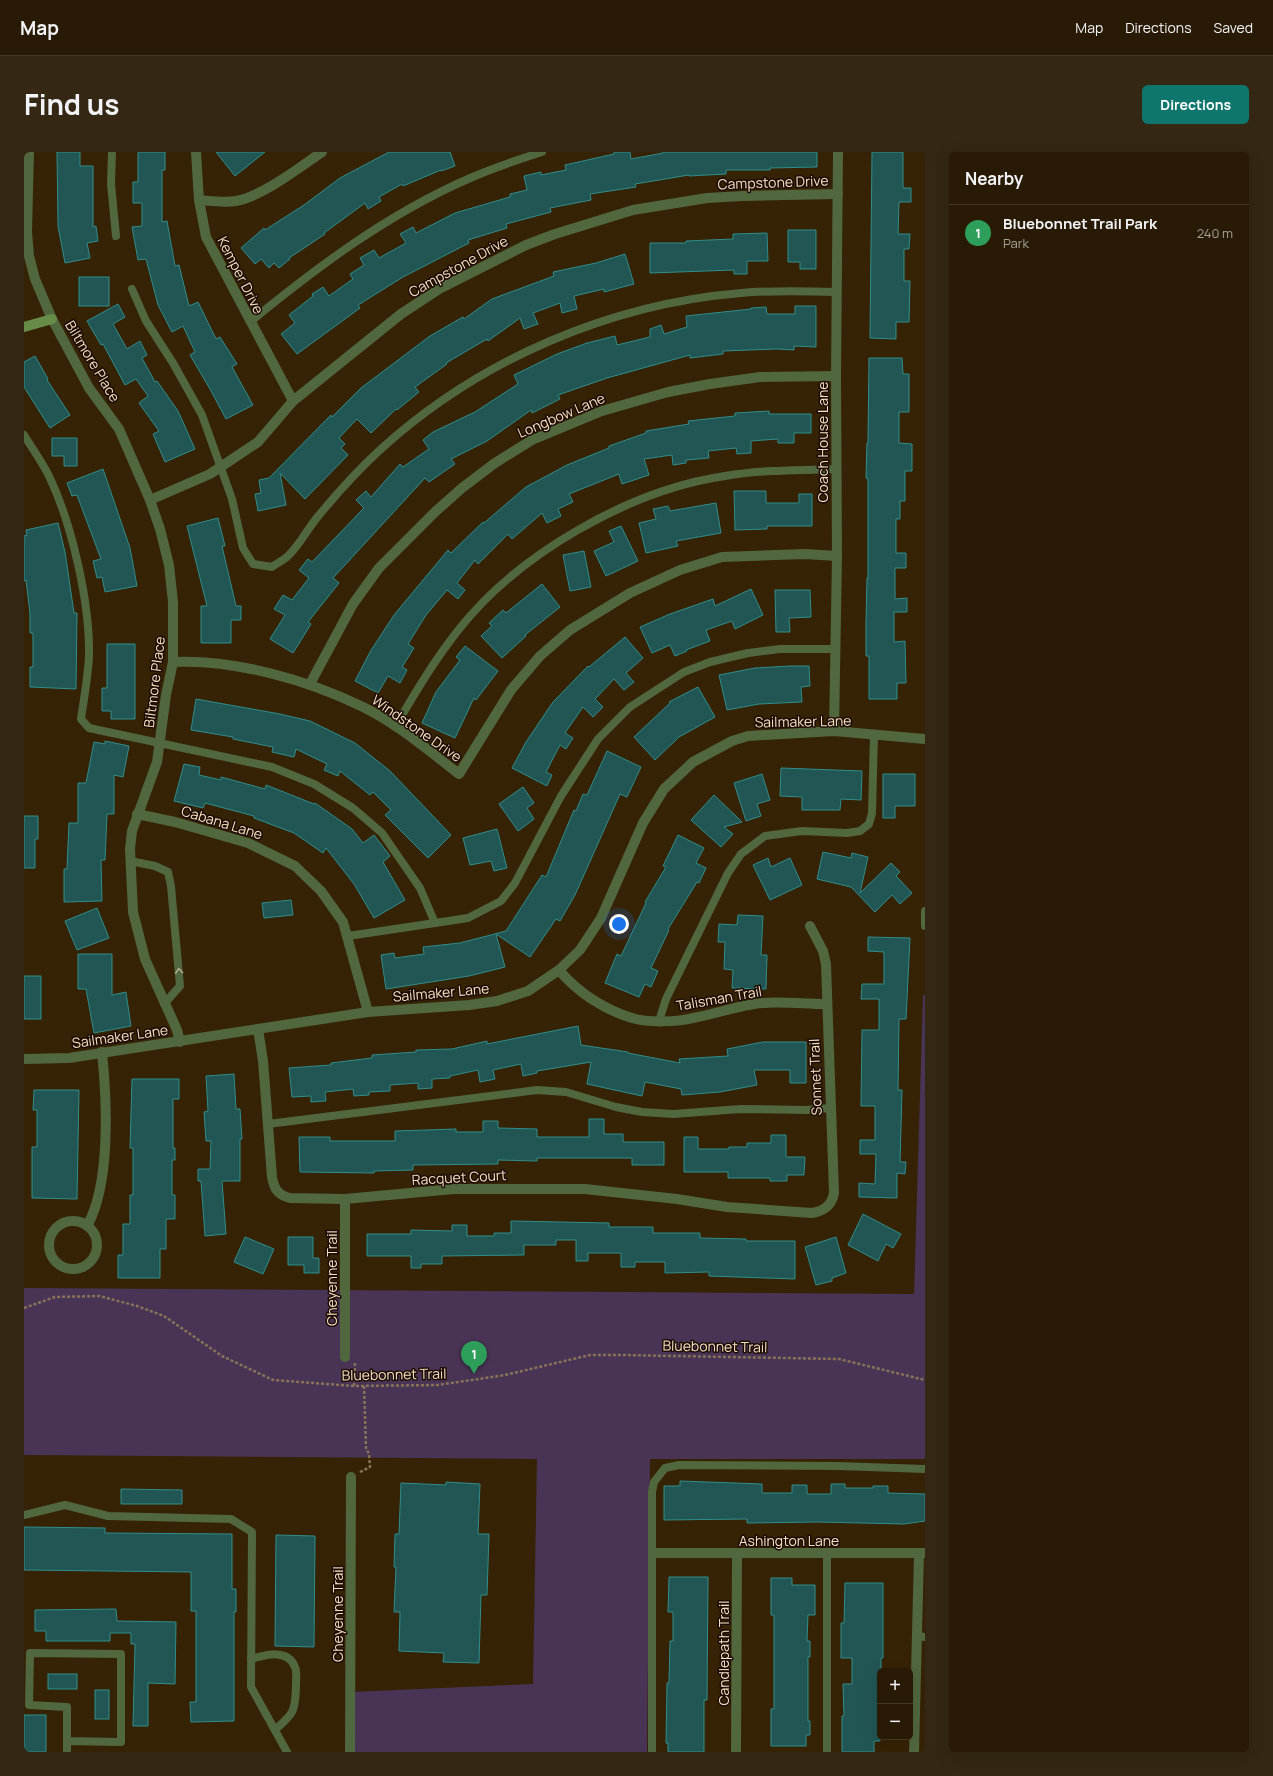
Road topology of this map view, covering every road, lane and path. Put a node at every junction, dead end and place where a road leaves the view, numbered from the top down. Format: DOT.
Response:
graph roads {
  1 [pos="29,152"];
  2 [pos="112,152"];
  3 [pos="196,152"];
  4 [pos="322,152"];
  5 [pos="542,152"];
  6 [pos="838,152"];
  7 [pos="838,194"];
  8 [pos="199,200"];
  9 [pos="116,236"];
  10 [pos="132,289"];
  11 [pos="837,292"];
  12 [pos="52,319"];
  13 [pos="250,322"];
  14 [pos="24,327"];
  15 [pos="836,376"];
  16 [pos="293,401"];
  17 [pos="24,435"];
  18 [pos="220,467"];
  19 [pos="836,469"];
  20 [pos="150,500"];
  21 [pos="837,556"];
  22 [pos="835,649"];
  23 [pos="173,662"];
  24 [pos="310,684"];
  25 [pos="395,727"];
  26 [pos="834,731"];
  27 [pos="874,735"];
  28 [pos="925,739"];
  29 [pos="161,742"];
  30 [pos="137,814"];
  31 [pos="130,862"];
  32 [pos="925,911"];
  33 [pos="435,923"];
  34 [pos="810,926"];
  35 [pos="925,926"];
  36 [pos="348,936"];
  37 [pos="559,970"];
  38 [pos="164,1004"];
  39 [pos="826,1004"];
  40 [pos="368,1012"];
  41 [pos="659,1020"];
  42 [pos="258,1029"];
  43 [pos="180,1042"];
  44 [pos="102,1052"];
  45 [pos="24,1059"];
  46 [pos="830,1108"];
  47 [pos="268,1124"];
  48 [pos="345,1199"];
  49 [pos="806,1213"];
  50 [pos="87,1226"];
  51 [pos="24,1308"];
  52 [pos="346,1356"];
  53 [pos="925,1380"];
  54 [pos="354,1386"];
  55 [pos="364,1386"];
  56 [pos="925,1469"];
  57 [pos="351,1477"];
  58 [pos="24,1515"];
  59 [pos="653,1553"];
  60 [pos="737,1554"];
  61 [pos="827,1554"];
  62 [pos="922,1554"];
  63 [pos="921,1636"];
  64 [pos="252,1659"];
  65 [pos="275,1730"];
  66 [pos="67,1741"];
  67 [pos="66,1752"];
  68 [pos="287,1752"];
  69 [pos="350,1752"];
  70 [pos="652,1752"];
  71 [pos="736,1752"];
  72 [pos="827,1752"];
  73 [pos="914,1752"];
  1 -- 12 [label="street, Biltmore Place"];
  2 -- 9 [label="lane"];
  3 -- 8 [label="street, Kemper Drive"];
  4 -- 8 [label="street"];
  5 -- 13 [label="lane"];
  6 -- 7 [label="street, Coach House Lane"];
  7 -- 11 [label="street, Coach House Lane"];
  7 -- 16 [label="street, Campstone Drive"];
  8 -- 13 [label="street, Kemper Drive"];
  10 -- 18 [label="lane"];
  11 -- 15 [label="street, Coach House Lane"];
  11 -- 18 [label="lane"];
  12 -- 14 [label="street"];
  12 -- 20 [label="street, Biltmore Place"];
  13 -- 16 [label="street, Kemper Drive"];
  15 -- 19 [label="street, Coach House Lane"];
  15 -- 24 [label="street, Longbow Lane"];
  16 -- 18 [label="street, Campstone Drive"];
  17 -- 29 [label="lane"];
  18 -- 20 [label="street, Campstone Drive"];
  19 -- 21 [label="street, Coach House Lane"];
  19 -- 25 [label="lane"];
  20 -- 23 [label="street, Biltmore Place"];
  21 -- 22 [label="street, Coach House Lane"];
  21 -- 25 [label="street, Windstone Drive"];
  22 -- 26 [label="street, Coach House Lane"];
  22 -- 33 [label="lane"];
  23 -- 24 [label="street, Windstone Drive"];
  23 -- 29 [label="street, Biltmore Place"];
  24 -- 25 [label="street, Windstone Drive"];
  26 -- 27 [label="street, Sailmaker Lane"];
  26 -- 37 [label="street, Sailmaker Lane"];
  27 -- 28 [label="street, Sailmaker Lane"];
  27 -- 41 [label="lane"];
  29 -- 30 [label="street, Biltmore Place"];
  29 -- 33 [label="lane"];
  30 -- 31 [label="street, Biltmore Place"];
  30 -- 36 [label="street, Cabana Lane"];
  31 -- 38 [label="street, Biltmore Place"];
  38 -- 31 [label="lane, one-way"];
  32 -- 35 [label="lane"];
  33 -- 36 [label="lane"];
  34 -- 39 [label="street, Sonnet Trail"];
  36 -- 40 [label="street, Cabana Lane"];
  37 -- 40 [label="street, Sailmaker Lane"];
  37 -- 41 [label="street, Talisman Trail"];
  38 -- 43 [label="street, Biltmore Place"];
  39 -- 41 [label="street, Talisman Trail"];
  39 -- 46 [label="street, Sonnet Trail"];
  40 -- 42 [label="street, Sailmaker Lane"];
  42 -- 43 [label="street, Sailmaker Lane"];
  42 -- 47 [label="street, Racquet Court"];
  43 -- 44 [label="street, Sailmaker Lane"];
  44 -- 45 [label="street, Sailmaker Lane"];
  44 -- 50 [label="street"];
  46 -- 47 [label="lane"];
  46 -- 49 [label="street, Sonnet Trail"];
  47 -- 48 [label="street, Racquet Court"];
  48 -- 49 [label="street, Racquet Court"];
  48 -- 52 [label="street, Cheyenne Trail"];
  50 -- 50 [label="street"];
  51 -- 54 [label="path, Bluebonnet Trail"];
  52 -- 54 [label="path"];
  53 -- 55 [label="path, Bluebonnet Trail"];
  54 -- 55 [label="path, Bluebonnet Trail"];
  55 -- 57 [label="path"];
  56 -- 59 [label="lane"];
  57 -- 69 [label="street, Cheyenne Trail"];
  58 -- 64 [label="lane"];
  59 -- 60 [label="street, Ashington Lane"];
  59 -- 70 [label="lane"];
  60 -- 61 [label="street, Ashington Lane"];
  60 -- 71 [label="street, Candlepath Trail"];
  61 -- 62 [label="street, Ashington Lane"];
  61 -- 72 [label="lane"];
  62 -- 63 [label="street"];
  63 -- 73 [label="street"];
  64 -- 65 [label="lane"];
  64 -- 65 [label="lane"];
  65 -- 68 [label="lane"];
  66 -- 66 [label="lane"];
  66 -- 67 [label="lane"];
}
